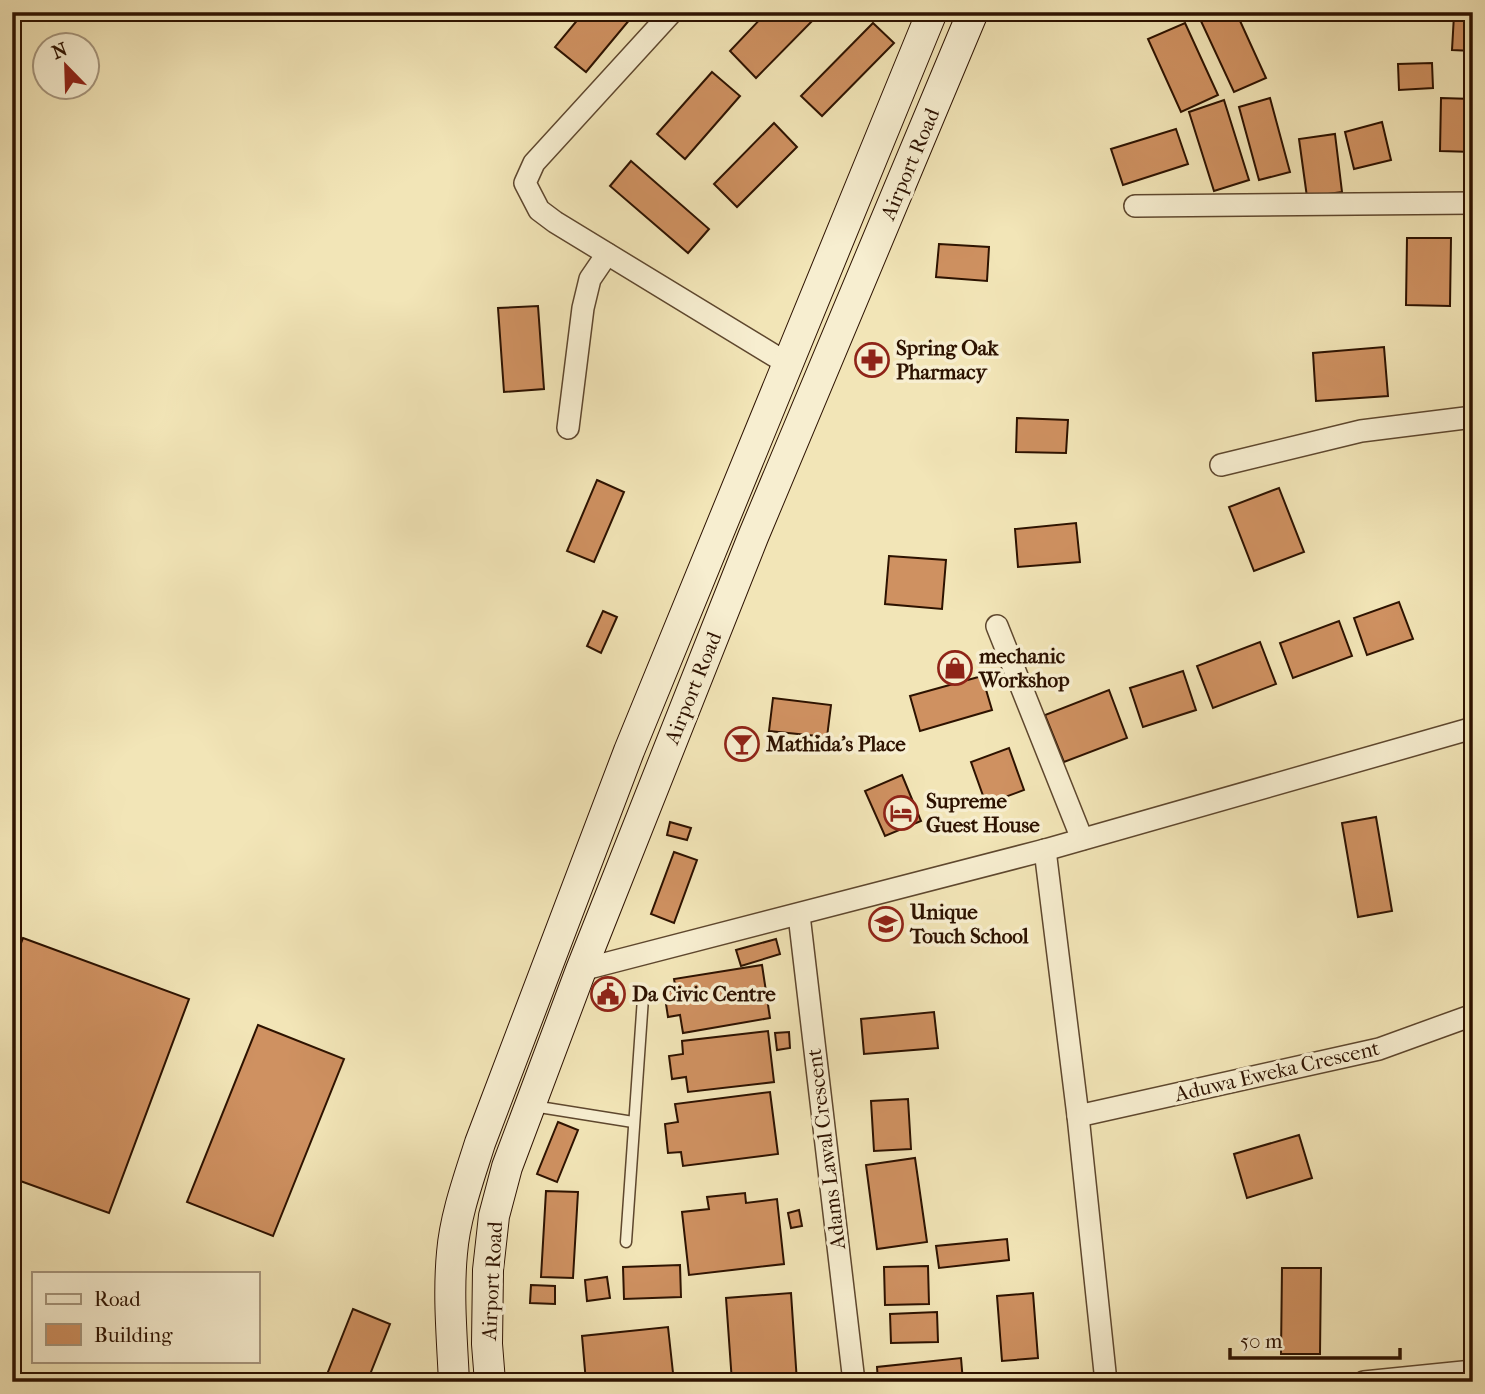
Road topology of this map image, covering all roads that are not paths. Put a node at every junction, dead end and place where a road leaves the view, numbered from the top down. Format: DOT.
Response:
graph roads {
  1 [pos="672,12"];
  2 [pos="932,12"];
  3 [pos="973,12"];
  4 [pos="1473,203"];
  5 [pos="1135,206"];
  6 [pos="607,254"];
  7 [pos="788,364"];
  8 [pos="1473,417"];
  9 [pos="568,428"];
  10 [pos="1221,465"];
  11 [pos="722,523"];
  12 [pos="753,537"];
  13 [pos="997,626"];
  14 [pos="1473,729"];
  15 [pos="1082,839"];
  16 [pos="1045,850"];
  17 [pos="799,915"];
  18 [pos="581,970"];
  19 [pos="643,998"];
  20 [pos="1473,1014"];
  21 [pos="530,1105"];
  22 [pos="1078,1116"];
  23 [pos="633,1122"];
  24 [pos="626,1242"];
  25 [pos="1473,1371"];
  26 [pos="454,1382"];
  27 [pos="490,1382"];
  28 [pos="854,1382"];
  29 [pos="1105,1382"];
  30 [pos="1364,1382"];
  1 -- 6 [label="street"];
  2 -- 7 [label="main road, Airport Road"];
  3 -- 12 [label="main road, Airport Road"];
  4 -- 5 [label="street"];
  6 -- 7 [label="street"];
  6 -- 9 [label="street"];
  7 -- 11 [label="main road, Airport Road"];
  8 -- 10 [label="street"];
  11 -- 12 [label="main road"];
  11 -- 26 [label="main road, Airport Road"];
  12 -- 18 [label="main road, Airport Road"];
  13 -- 15 [label="street"];
  14 -- 15 [label="street"];
  15 -- 16 [label="street"];
  16 -- 17 [label="street"];
  16 -- 22 [label="street"];
  17 -- 18 [label="street"];
  17 -- 28 [label="street, Adams Lawal Crescent"];
  18 -- 21 [label="main road, Airport Road"];
  19 -- 23 [label="lane"];
  20 -- 22 [label="street, Aduwa Eweka Crescent"];
  21 -- 23 [label="lane"];
  21 -- 27 [label="main road, Airport Road"];
  22 -- 29 [label="street"];
  23 -- 24 [label="lane"];
  25 -- 30 [label="street"];
}
